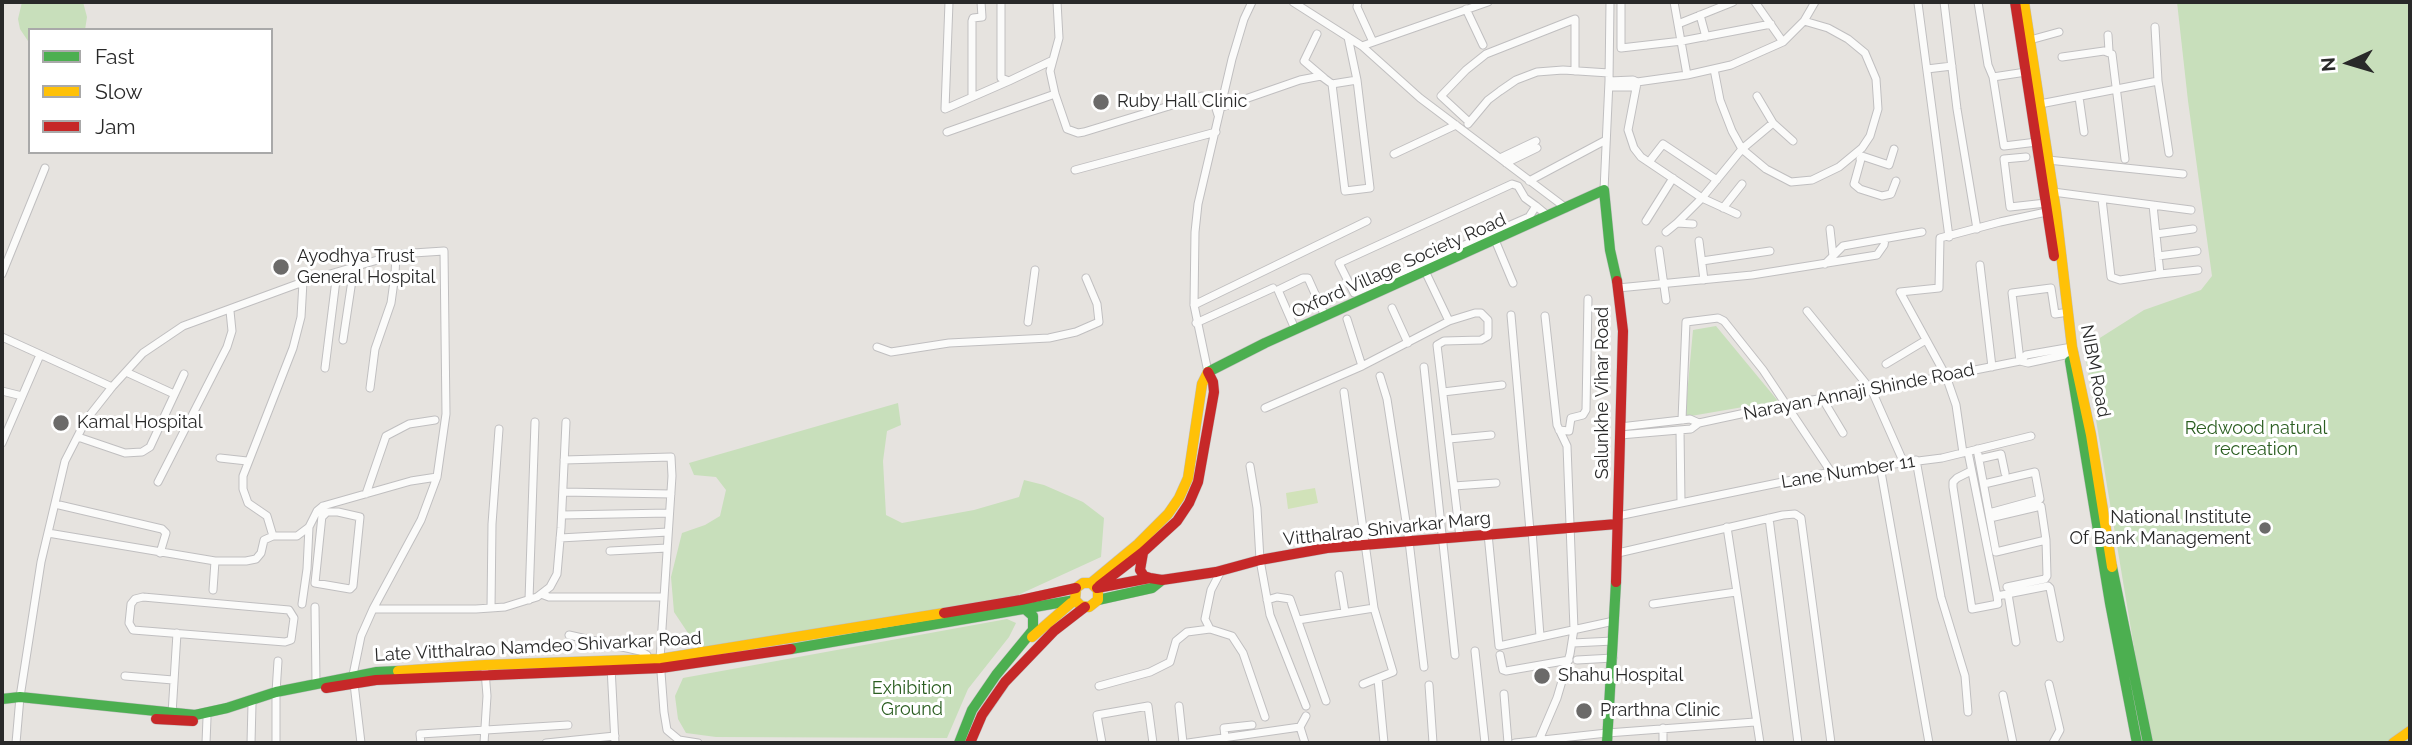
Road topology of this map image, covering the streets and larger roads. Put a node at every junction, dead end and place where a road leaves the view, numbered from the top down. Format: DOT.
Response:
graph roads {
  1 [pos="949,2"];
  2 [pos="981,2"];
  3 [pos="1001,2"];
  4 [pos="1057,2"];
  5 [pos="1252,2"];
  6 [pos="1293,2"];
  7 [pos="1358,2"];
  8 [pos="1488,2"];
  9 [pos="1610,2"];
  10 [pos="1621,2"];
  11 [pos="1674,2"];
  12 [pos="1733,2"];
  13 [pos="1755,2"];
  14 [pos="1815,2"];
  15 [pos="1944,2"];
  16 [pos="1978,2"];
  17 [pos="2015,2"];
  18 [pos="2024,2"];
  19 [pos="1918,3"];
  20 [pos="1466,9"];
  21 [pos="1700,15"];
  22 [pos="1804,21"];
  23 [pos="1678,24"];
  24 [pos="1771,24"];
  25 [pos="2155,27"];
  26 [pos="2059,32"];
  27 [pos="1317,34"];
  28 [pos="2108,35"];
  29 [pos="1348,37"];
  30 [pos="1706,37"];
  31 [pos="2030,40"];
  32 [pos="1682,41"];
  33 [pos="1373,42"];
  34 [pos="1783,42"];
  35 [pos="1362,46"];
  36 [pos="1483,46"];
  37 [pos="2109,51"];
  38 [pos="2062,57"];
  39 [pos="1051,61"];
  40 [pos="1952,66"];
  41 [pos="1714,69"];
  42 [pos="1927,69"];
  43 [pos="1575,71"];
  44 [pos="2026,72"];
  45 [pos="1687,75"];
  46 [pos="1993,77"];
  47 [pos="1324,78"];
  48 [pos="1357,80"];
  49 [pos="1609,80"];
  50 [pos="1009,81"];
  51 [pos="2158,81"];
  52 [pos="1637,82"];
  53 [pos="1332,84"];
  54 [pos="2117,90"];
  55 [pos="1055,94"];
  56 [pos="1757,96"];
  57 [pos="972,97"];
  58 [pos="2079,97"];
  59 [pos="2039,104"];
  60 [pos="1222,107"];
  61 [pos="1219,119"];
  62 [pos="1469,122"];
  63 [pos="1773,123"];
  64 [pos="1456,125"];
  65 [pos="1465,131"];
  66 [pos="947,132"];
  67 [pos="1216,132"];
  68 [pos="2084,132"];
  69 [pos="1606,139"];
  70 [pos="1793,141"];
  71 [pos="2037,142"];
  72 [pos="1536,144"];
  73 [pos="1742,149"];
  74 [pos="1894,149"];
  75 [pos="2169,153"];
  76 [pos="1394,154"];
  77 [pos="1853,156"];
  78 [pos="2026,156"];
  79 [pos="1861,159"];
  80 [pos="2125,159"];
  81 [pos="1503,160"];
  82 [pos="2048,160"];
  83 [pos="1648,162"];
  84 [pos="45,168"];
  85 [pos="1075,170"];
  86 [pos="2183,174"];
  87 [pos="1673,178"];
  88 [pos="1717,180"];
  89 [pos="1529,181"];
  90 [pos="1896,181"];
  91 [pos="1742,184"];
  92 [pos="1604,190"];
  93 [pos="2053,192"];
  94 [pos="1702,198"];
  95 [pos="2102,199"];
  96 [pos="2153,205"];
  97 [pos="1537,207"];
  98 [pos="1566,208"];
  99 [pos="1723,208"];
  100 [pos="2050,208"];
  101 [pos="2190,210"];
  102 [pos="1737,215"];
  103 [pos="1548,216"];
  104 [pos="1367,221"];
  105 [pos="1646,221"];
  106 [pos="1677,223"];
  107 [pos="1693,224"];
  108 [pos="1830,229"];
  109 [pos="1977,229"];
  110 [pos="2193,229"];
  111 [pos="1666,232"];
  112 [pos="1922,232"];
  113 [pos="2156,234"];
  114 [pos="1949,237"];
  115 [pos="1885,239"];
  116 [pos="1494,240"];
  117 [pos="1699,241"];
  118 [pos="1659,250"];
  119 [pos="1770,251"];
  120 [pos="2197,251"];
  121 [pos="396,255"];
  122 [pos="1833,256"];
  123 [pos="2158,256"];
  124 [pos="1702,261"];
  125 [pos="1825,265"];
  126 [pos="1980,265"];
  127 [pos="354,267"];
  128 [pos="1035,270"];
  129 [pos="2198,270"];
  130 [pos="1425,271"];
  131 [pos="337,272"];
  132 [pos="2,274"];
  133 [pos="2160,274"];
  134 [pos="1086,278"];
  135 [pos="1704,280"];
  136 [pos="303,282"];
  137 [pos="1513,283"];
  138 [pos="1664,283"];
  139 [pos="1273,288"];
  140 [pos="1618,288"];
  141 [pos="1356,297"];
  142 [pos="1588,299"];
  143 [pos="1666,300"];
  144 [pos="1194,305"];
  145 [pos="1392,308"];
  146 [pos="230,310"];
  147 [pos="1807,312"];
  148 [pos="2062,313"];
  149 [pos="1511,314"];
  150 [pos="1325,316"];
  151 [pos="1545,316"];
  152 [pos="1347,320"];
  153 [pos="1448,321"];
  154 [pos="1028,322"];
  155 [pos="1196,323"];
  156 [pos="1295,329"];
  157 [pos="2,337"];
  158 [pos="343,340"];
  159 [pos="1926,340"];
  160 [pos="1408,343"];
  161 [pos="877,347"];
  162 [pos="2070,350"];
  163 [pos="40,355"];
  164 [pos="2020,361"];
  165 [pos="1886,364"];
  166 [pos="1362,366"];
  167 [pos="1424,367"];
  168 [pos="1992,367"];
  169 [pos="325,369"];
  170 [pos="126,372"];
  171 [pos="1208,372"];
  172 [pos="184,374"];
  173 [pos="1380,376"];
  174 [pos="1946,376"];
  175 [pos="1502,385"];
  176 [pos="113,387"];
  177 [pos="370,388"];
  178 [pos="2,391"];
  179 [pos="1872,391"];
  180 [pos="1344,392"];
  181 [pos="1443,392"];
  182 [pos="174,394"];
  183 [pos="22,396"];
  184 [pos="1822,398"];
  185 [pos="1787,404"];
  186 [pos="1265,408"];
  187 [pos="435,420"];
  188 [pos="1682,420"];
  189 [pos="535,422"];
  190 [pos="566,422"];
  191 [pos="1699,423"];
  192 [pos="499,429"];
  193 [pos="1559,430"];
  194 [pos="1680,430"];
  195 [pos="1620,431"];
  196 [pos="1843,433"];
  197 [pos="1491,435"];
  198 [pos="2031,436"];
  199 [pos="78,437"];
  200 [pos="1449,439"];
  201 [pos="2,443"];
  202 [pos="1977,449"];
  203 [pos="1965,453"];
  204 [pos="220,458"];
  205 [pos="1979,459"];
  206 [pos="564,460"];
  207 [pos="1916,460"];
  208 [pos="247,461"];
  209 [pos="1903,461"];
  210 [pos="1250,466"];
  211 [pos="1880,466"];
  212 [pos="1972,471"];
  213 [pos="1831,472"];
  214 [pos="2005,473"];
  215 [pos="437,477"];
  216 [pos="158,482"];
  217 [pos="1496,483"];
  218 [pos="1984,484"];
  219 [pos="1454,486"];
  220 [pos="563,492"];
  221 [pos="366,494"];
  222 [pos="671,494"];
  223 [pos="1681,502"];
  224 [pos="55,504"];
  225 [pos="323,506"];
  226 [pos="669,513"];
  227 [pos="562,515"];
  228 [pos="1989,515"];
  229 [pos="323,516"];
  230 [pos="1769,518"];
  231 [pos="1617,520"];
  232 [pos="309,527"];
  233 [pos="1727,527"];
  234 [pos="1570,528"];
  235 [pos="1531,531"];
  236 [pos="668,532"];
  237 [pos="48,533"];
  238 [pos="1488,534"];
  239 [pos="272,536"];
  240 [pos="1460,537"];
  241 [pos="561,538"];
  242 [pos="1443,538"];
  243 [pos="2046,540"];
  244 [pos="1409,541"];
  245 [pos="1366,546"];
  246 [pos="667,548"];
  247 [pos="610,551"];
  248 [pos="1143,552"];
  249 [pos="1618,552"];
  250 [pos="160,553"];
  251 [pos="1260,560"];
  252 [pos="215,561"];
  253 [pos="1221,570"];
  254 [pos="1339,575"];
  255 [pos="1150,579"];
  256 [pos="1162,580"];
  257 [pos="1094,585"];
  258 [pos="1076,588"];
  259 [pos="213,590"];
  260 [pos="2007,591"];
  261 [pos="1737,592"];
  262 [pos="541,594"];
  263 [pos="1997,596"];
  264 [pos="663,597"];
  265 [pos="529,600"];
  266 [pos="1075,600"];
  267 [pos="1098,600"];
  268 [pos="1267,600"];
  269 [pos="302,604"];
  270 [pos="1653,604"];
  271 [pos="315,607"];
  272 [pos="1085,607"];
  273 [pos="491,608"];
  274 [pos="1374,608"];
  275 [pos="373,609"];
  276 [pos="1025,609"];
  277 [pos="1345,612"];
  278 [pos="1298,620"];
  279 [pos="1614,621"];
  280 [pos="1210,629"];
  281 [pos="1574,629"];
  282 [pos="177,633"];
  283 [pos="569,635"];
  284 [pos="1541,636"];
  285 [pos="2060,638"];
  286 [pos="1613,641"];
  287 [pos="2016,642"];
  288 [pos="1573,643"];
  289 [pos="1023,644"];
  290 [pos="1475,651"];
  291 [pos="1455,655"];
  292 [pos="1500,655"];
  293 [pos="1612,658"];
  294 [pos="648,660"];
  295 [pos="1573,660"];
  296 [pos="278,661"];
  297 [pos="660,664"];
  298 [pos="611,667"];
  299 [pos="1424,667"];
  300 [pos="485,669"];
  301 [pos="125,676"];
  302 [pos="353,679"];
  303 [pos="1378,679"];
  304 [pos="173,680"];
  305 [pos="316,683"];
  306 [pos="1363,684"];
  307 [pos="2049,684"];
  308 [pos="1429,685"];
  309 [pos="1099,686"];
  310 [pos="1504,694"];
  311 [pos="276,695"];
  312 [pos="2003,695"];
  313 [pos="20,700"];
  314 [pos="1326,701"];
  315 [pos="2,702"];
  316 [pos="252,705"];
  317 [pos="1179,706"];
  318 [pos="1306,706"];
  319 [pos="1968,712"];
  320 [pos="172,714"];
  321 [pos="1306,716"];
  322 [pos="1265,717"];
  323 [pos="207,718"];
  324 [pos="1755,722"];
  325 [pos="569,725"];
  326 [pos="1252,725"];
  327 [pos="1300,727"];
  328 [pos="1663,728"];
  329 [pos="2410,731"];
  330 [pos="484,732"];
  331 [pos="1225,737"];
  332 [pos="1607,738"];
  333 [pos="615,740"];
  334 [pos="1539,740"];
  335 [pos="564,742"];
  336 [pos="1529,742"];
  337 [pos="16,743"];
  338 [pos="206,743"];
  339 [pos="251,743"];
  340 [pos="276,743"];
  341 [pos="360,743"];
  342 [pos="421,743"];
  343 [pos="484,743"];
  344 [pos="546,743"];
  345 [pos="698,743"];
  346 [pos="958,743"];
  347 [pos="970,743"];
  348 [pos="1102,743"];
  349 [pos="1153,743"];
  350 [pos="1183,743"];
  351 [pos="1188,743"];
  352 [pos="1305,743"];
  353 [pos="1384,743"];
  354 [pos="1433,743"];
  355 [pos="1485,743"];
  356 [pos="1508,743"];
  357 [pos="1516,743"];
  358 [pos="1663,743"];
  359 [pos="1760,743"];
  360 [pos="1798,743"];
  361 [pos="1831,743"];
  362 [pos="1929,743"];
  363 [pos="2013,743"];
  364 [pos="2053,743"];
  365 [pos="2137,743"];
  366 [pos="2148,743"];
  367 [pos="2393,743"];
  1 -- 57 [label="street"];
  2 -- 57 [label="street"];
  3 -- 50 [label="street"];
  4 -- 39 [label="street"];
  5 -- 60 [label="street"];
  6 -- 29 [label="street"];
  7 -- 33 [label="street"];
  8 -- 20 [label="street"];
  9 -- 49 [label="street, Salunkhe Vihar Road"];
  10 -- 32 [label="street"];
  11 -- 23 [label="street"];
  12 -- 21 [label="street"];
  13 -- 24 [label="street"];
  14 -- 22 [label="street"];
  15 -- 40 [label="street"];
  16 -- 46 [label="street"];
  17 -- 44 [label="street, NIBM Road"];
  18 -- 31 [label="street, NIBM Road"];
  19 -- 42 [label="street"];
  20 -- 33 [label="street"];
  20 -- 36 [label="street"];
  21 -- 23 [label="street"];
  21 -- 30 [label="street"];
  22 -- 34 [label="street"];
  22 -- 77 [label="street"];
  23 -- 32 [label="street"];
  24 -- 30 [label="street"];
  24 -- 34 [label="street"];
  25 -- 51 [label="street"];
  26 -- 31 [label="street"];
  27 -- 47 [label="street"];
  28 -- 37 [label="street"];
  29 -- 35 [label="street"];
  29 -- 48 [label="street"];
  30 -- 32 [label="street"];
  31 -- 59 [label="street, NIBM Road"];
  32 -- 45 [label="street"];
  33 -- 35 [label="street"];
  34 -- 41 [label="street"];
  35 -- 64 [label="street"];
  37 -- 38 [label="street"];
  37 -- 54 [label="street"];
  39 -- 50 [label="street"];
  39 -- 55 [label="street"];
  40 -- 42 [label="street"];
  40 -- 109 [label="street"];
  41 -- 45 [label="street"];
  41 -- 73 [label="street"];
  42 -- 114 [label="street"];
  43 -- 49 [label="street"];
  43 -- 62 [label="street"];
  43 -- 62 [label="street"];
  44 -- 46 [label="street"];
  44 -- 71 [label="street, NIBM Road"];
  45 -- 52 [label="street"];
  46 -- 71 [label="street"];
  47 -- 53 [label="street"];
  47 -- 60 [label="street"];
  48 -- 53 [label="street"];
  48 -- 53 [label="street"];
  49 -- 52 [label="street"];
  49 -- 69 [label="street, Salunkhe Vihar Road"];
  50 -- 57 [label="street"];
  51 -- 54 [label="street"];
  51 -- 75 [label="street"];
  52 -- 83 [label="street"];
  54 -- 58 [label="street"];
  54 -- 80 [label="street"];
  55 -- 61 [label="street"];
  55 -- 66 [label="street"];
  56 -- 63 [label="street"];
  58 -- 59 [label="street"];
  58 -- 68 [label="street"];
  59 -- 82 [label="street, NIBM Road"];
  60 -- 61 [label="street"];
  61 -- 67 [label="street"];
  62 -- 65 [label="street"];
  63 -- 70 [label="street"];
  63 -- 73 [label="street"];
  64 -- 65 [label="street"];
  64 -- 76 [label="street"];
  65 -- 81 [label="street"];
  67 -- 85 [label="street"];
  67 -- 144 [label="street"];
  69 -- 89 [label="street"];
  69 -- 92 [label="street, Salunkhe Vihar Road"];
  71 -- 100 [label="street, NIBM Road"];
  72 -- 81 [label="street"];
  73 -- 77 [label="street"];
  73 -- 88 [label="street"];
  74 -- 79 [label="street"];
  77 -- 79 [label="street"];
  78 -- 100 [label="street"];
  79 -- 90 [label="street"];
  81 -- 89 [label="street"];
  82 -- 86 [label="street"];
  82 -- 93 [label="street, NIBM Road"];
  83 -- 87 [label="street"];
  83 -- 88 [label="street"];
  84 -- 132 [label="street"];
  87 -- 94 [label="street"];
  87 -- 105 [label="street"];
  88 -- 94 [label="street"];
  89 -- 98 [label="street"];
  91 -- 99 [label="street"];
  92 -- 98 [label="street, Oxford Village Society Road"];
  92 -- 140 [label="street, Salunkhe Vihar Road"];
  93 -- 95 [label="street"];
  93 -- 100 [label="street, NIBM Road"];
  94 -- 99 [label="street"];
  94 -- 106 [label="street"];
  95 -- 96 [label="street"];
  95 -- 133 [label="street"];
  96 -- 101 [label="street"];
  96 -- 113 [label="street"];
  97 -- 103 [label="street"];
  97 -- 141 [label="street"];
  97 -- 141 [label="street"];
  98 -- 103 [label="street, Oxford Village Society Road"];
  99 -- 102 [label="street"];
  100 -- 109 [label="street"];
  100 -- 148 [label="street, NIBM Road"];
  100 -- 162 [label="street, NIBM Road"];
  103 -- 116 [label="street, Oxford Village Society Road"];
  104 -- 144 [label="street"];
  106 -- 107 [label="street"];
  106 -- 111 [label="street"];
  108 -- 122 [label="street"];
  109 -- 114 [label="street"];
  110 -- 113 [label="street"];
  112 -- 115 [label="street"];
  113 -- 123 [label="street"];
  114 -- 159 [label="street"];
  115 -- 122 [label="street"];
  115 -- 125 [label="street"];
  116 -- 130 [label="street, Oxford Village Society Road"];
  116 -- 137 [label="street"];
  117 -- 124 [label="street"];
  118 -- 138 [label="street"];
  119 -- 124 [label="street"];
  120 -- 123 [label="street"];
  121 -- 127 [label="street"];
  121 -- 177 [label="street"];
  121 -- 215 [label="street"];
  122 -- 125 [label="street"];
  123 -- 133 [label="street"];
  124 -- 135 [label="street"];
  125 -- 135 [label="street"];
  126 -- 168 [label="street"];
  127 -- 131 [label="street"];
  127 -- 158 [label="street"];
  128 -- 154 [label="street"];
  129 -- 133 [label="street"];
  130 -- 141 [label="street, Oxford Village Society Road"];
  130 -- 153 [label="street"];
  131 -- 136 [label="street"];
  131 -- 169 [label="street"];
  134 -- 161 [label="street"];
  135 -- 138 [label="street"];
  136 -- 146 [label="street"];
  136 -- 208 [label="street"];
  138 -- 140 [label="street"];
  138 -- 143 [label="street"];
  139 -- 155 [label="street"];
  140 -- 195 [label="street, Salunkhe Vihar Road"];
  141 -- 150 [label="street, Oxford Village Society Road"];
  142 -- 193 [label="street"];
  144 -- 155 [label="street"];
  145 -- 160 [label="street"];
  146 -- 170 [label="street"];
  146 -- 216 [label="street"];
  147 -- 179 [label="street"];
  148 -- 162 [label="street, NIBM Road"];
  148 -- 164 [label="street"];
  149 -- 235 [label="street"];
  150 -- 156 [label="street, Oxford Village Society Road"];
  150 -- 156 [label="street"];
  151 -- 193 [label="street"];
  152 -- 166 [label="street"];
  153 -- 160 [label="street"];
  153 -- 181 [label="street"];
  155 -- 171 [label="street"];
  156 -- 171 [label="street, Oxford Village Society Road"];
  157 -- 163 [label="street"];
  159 -- 165 [label="street"];
  159 -- 174 [label="street"];
  160 -- 166 [label="street"];
  162 -- 164 [label="street, Narayan Annaji Shinde Road"];
  162 -- 365 [label="street, NIBM Road"];
  162 -- 366 [label="street, NIBM Road"];
  163 -- 176 [label="street"];
  163 -- 183 [label="street"];
  164 -- 168 [label="street, Narayan Annaji Shinde Road"];
  166 -- 186 [label="street"];
  167 -- 242 [label="street"];
  168 -- 174 [label="street, Narayan Annaji Shinde Road"];
  170 -- 176 [label="street"];
  170 -- 182 [label="street"];
  171 -- 248 [label="street"];
  171 -- 257 [label="street"];
  172 -- 182 [label="street"];
  173 -- 244 [label="street"];
  174 -- 179 [label="street, Narayan Annaji Shinde Road"];
  174 -- 203 [label="street"];
  175 -- 181 [label="street"];
  176 -- 199 [label="street"];
  178 -- 183 [label="street"];
  179 -- 184 [label="street, Narayan Annaji Shinde Road"];
  179 -- 209 [label="street"];
  180 -- 245 [label="street"];
  181 -- 200 [label="street"];
  182 -- 199 [label="street"];
  183 -- 201 [label="street"];
  184 -- 185 [label="street, Narayan Annaji Shinde Road"];
  184 -- 196 [label="street"];
  185 -- 188 [label="street"];
  185 -- 191 [label="street, Narayan Annaji Shinde Road"];
  185 -- 213 [label="street"];
  187 -- 221 [label="street"];
  188 -- 191 [label="street, Narayan Annaji Shinde Road"];
  188 -- 195 [label="street, Narayan Annaji Shinde Road"];
  189 -- 265 [label="street"];
  190 -- 206 [label="street"];
  191 -- 194 [label="street, Narayan Annaji Shinde Road"];
  192 -- 273 [label="street"];
  193 -- 234 [label="street"];
  194 -- 195 [label="street, Narayan Annaji Shinde Road"];
  194 -- 223 [label="street"];
  195 -- 231 [label="street, Salunkhe Vihar Road"];
  197 -- 200 [label="street"];
  198 -- 202 [label="street, Lane Number 11"];
  199 -- 224 [label="street"];
  200 -- 219 [label="street"];
  202 -- 203 [label="street, Lane Number 11"];
  202 -- 205 [label="street"];
  203 -- 207 [label="street, Lane Number 11"];
  203 -- 212 [label="street"];
  204 -- 208 [label="street"];
  205 -- 214 [label="street"];
  205 -- 218 [label="street"];
  206 -- 220 [label="street"];
  206 -- 222 [label="street"];
  207 -- 209 [label="street, Lane Number 11"];
  207 -- 319 [label="street"];
  208 -- 239 [label="street"];
  209 -- 211 [label="street, Lane Number 11"];
  210 -- 251 [label="street"];
  211 -- 213 [label="street, Lane Number 11"];
  211 -- 362 [label="street"];
  212 -- 263 [label="street"];
  212 -- 263 [label="street"];
  213 -- 223 [label="street, Lane Number 11"];
  215 -- 221 [label="street"];
  215 -- 275 [label="street"];
  217 -- 219 [label="street"];
  218 -- 228 [label="street"];
  218 -- 228 [label="street"];
  219 -- 240 [label="street"];
  220 -- 222 [label="street"];
  220 -- 227 [label="street"];
  221 -- 225 [label="street"];
  222 -- 226 [label="street"];
  223 -- 231 [label="street, Lane Number 11"];
  224 -- 237 [label="street"];
  224 -- 250 [label="street"];
  225 -- 229 [label="street"];
  225 -- 232 [label="street"];
  226 -- 227 [label="street"];
  226 -- 236 [label="street"];
  227 -- 241 [label="street"];
  228 -- 243 [label="street"];
  228 -- 243 [label="street"];
  229 -- 229 [label="street"];
  230 -- 233 [label="street"];
  230 -- 360 [label="street"];
  230 -- 361 [label="street"];
  231 -- 234 [label="street, Vitthalrao Shivarkar Marg"];
  231 -- 249 [label="street, Salunkhe Vihar Road"];
  232 -- 239 [label="street"];
  232 -- 269 [label="street"];
  233 -- 249 [label="street"];
  233 -- 261 [label="street"];
  234 -- 235 [label="street, Vitthalrao Shivarkar Marg"];
  234 -- 281 [label="street"];
  235 -- 238 [label="street, Vitthalrao Shivarkar Marg"];
  235 -- 284 [label="street"];
  236 -- 241 [label="street"];
  236 -- 246 [label="street"];
  237 -- 250 [label="street"];
  237 -- 313 [label="street"];
  238 -- 240 [label="street, Vitthalrao Shivarkar Marg"];
  238 -- 284 [label="street"];
  239 -- 252 [label="street"];
  240 -- 242 [label="street, Vitthalrao Shivarkar Marg"];
  241 -- 262 [label="street"];
  242 -- 244 [label="street, Vitthalrao Shivarkar Marg"];
  242 -- 291 [label="street"];
  243 -- 260 [label="street"];
  244 -- 245 [label="street, Vitthalrao Shivarkar Marg"];
  244 -- 299 [label="street"];
  245 -- 251 [label="street, Vitthalrao Shivarkar Marg"];
  245 -- 274 [label="street"];
  246 -- 247 [label="street"];
  246 -- 264 [label="street"];
  248 -- 255 [label="street"];
  248 -- 257 [label="street"];
  249 -- 279 [label="street, Salunkhe Vihar Road"];
  250 -- 252 [label="street"];
  251 -- 253 [label="street, Vitthalrao Shivarkar Marg"];
  251 -- 268 [label="street"];
  252 -- 259 [label="street"];
  253 -- 256 [label="street, Vitthalrao Shivarkar Marg"];
  253 -- 280 [label="street"];
  254 -- 277 [label="street"];
  255 -- 256 [label="street"];
  255 -- 257 [label="street"];
  256 -- 267 [label="street"];
  257 -- 258 [label="street"];
  257 -- 267 [label="street"];
  258 -- 266 [label="street"];
  258 -- 297 [label="street, Late Vitthalrao Namdeo Shivarkar Road"];
  260 -- 263 [label="street"];
  260 -- 285 [label="street"];
  260 -- 287 [label="street"];
  261 -- 270 [label="street"];
  261 -- 324 [label="street"];
  262 -- 264 [label="street"];
  262 -- 265 [label="street"];
  264 -- 297 [label="street"];
  265 -- 273 [label="street"];
  266 -- 272 [label="street"];
  266 -- 276 [label="street, Late Vitthalrao Namdeo Shivarkar Road"];
  266 -- 289 [label="street"];
  267 -- 272 [label="street"];
  268 -- 278 [label="street"];
  268 -- 318 [label="street"];
  271 -- 305 [label="street"];
  272 -- 347 [label="street"];
  273 -- 275 [label="street"];
  274 -- 277 [label="street"];
  274 -- 303 [label="street"];
  275 -- 302 [label="street"];
  276 -- 289 [label="street"];
  276 -- 297 [label="street, Late Vitthalrao Namdeo Shivarkar Road"];
  277 -- 278 [label="street"];
  278 -- 314 [label="street"];
  279 -- 281 [label="street"];
  279 -- 286 [label="street, Salunkhe Vihar Road"];
  280 -- 309 [label="street"];
  280 -- 322 [label="street"];
  281 -- 284 [label="street"];
  281 -- 288 [label="street"];
  282 -- 282 [label="street"];
  282 -- 304 [label="street"];
  283 -- 294 [label="street"];
  286 -- 288 [label="street"];
  286 -- 293 [label="street, Salunkhe Vihar Road"];
  288 -- 295 [label="street"];
  289 -- 346 [label="street"];
  290 -- 355 [label="street"];
  292 -- 295 [label="street"];
  293 -- 295 [label="street"];
  293 -- 332 [label="street, Salunkhe Vihar Road"];
  294 -- 297 [label="street, Late Vitthalrao Namdeo Shivarkar Road"];
  294 -- 298 [label="street, Late Vitthalrao Namdeo Shivarkar Road"];
  295 -- 334 [label="street"];
  296 -- 311 [label="street"];
  297 -- 298 [label="street, Late Vitthalrao Namdeo Shivarkar Road"];
  297 -- 345 [label="street"];
  298 -- 300 [label="street, Late Vitthalrao Namdeo Shivarkar Road"];
  298 -- 333 [label="street"];
  300 -- 302 [label="street, Late Vitthalrao Namdeo Shivarkar Road"];
  300 -- 330 [label="street"];
  301 -- 304 [label="street"];
  302 -- 305 [label="street, Late Vitthalrao Namdeo Shivarkar Road"];
  302 -- 311 [label="street, Late Vitthalrao Namdeo Shivarkar Road"];
  302 -- 341 [label="street"];
  303 -- 306 [label="street"];
  303 -- 353 [label="street"];
  304 -- 320 [label="street"];
  305 -- 311 [label="street, Late Vitthalrao Namdeo Shivarkar Road"];
  307 -- 364 [label="street"];
  308 -- 354 [label="street"];
  310 -- 356 [label="street"];
  311 -- 316 [label="street, Late Vitthalrao Namdeo Shivarkar Road"];
  311 -- 320 [label="street, Late Vitthalrao Namdeo Shivarkar Road"];
  311 -- 340 [label="street"];
  312 -- 363 [label="street"];
  313 -- 315 [label="street, Late Vitthalrao Namdeo Shivarkar Road"];
  313 -- 320 [label="street, Late Vitthalrao Namdeo Shivarkar Road"];
  313 -- 323 [label="street, Late Vitthalrao Namdeo Shivarkar Road"];
  313 -- 337 [label="street"];
  316 -- 323 [label="street, Late Vitthalrao Namdeo Shivarkar Road"];
  316 -- 339 [label="street"];
  317 -- 350 [label="street"];
  321 -- 327 [label="street"];
  323 -- 338 [label="street"];
  324 -- 328 [label="street"];
  324 -- 359 [label="street"];
  325 -- 330 [label="street"];
  326 -- 331 [label="street"];
  327 -- 331 [label="street"];
  327 -- 352 [label="street"];
  328 -- 332 [label="street"];
  328 -- 358 [label="street"];
  329 -- 367 [label="street"];
  330 -- 342 [label="street"];
  330 -- 343 [label="street"];
  331 -- 351 [label="street"];
  332 -- 334 [label="street"];
  333 -- 335 [label="street"];
  334 -- 336 [label="street"];
  335 -- 344 [label="street"];
  336 -- 357 [label="street"];
  348 -- 349 [label="street"];
}
